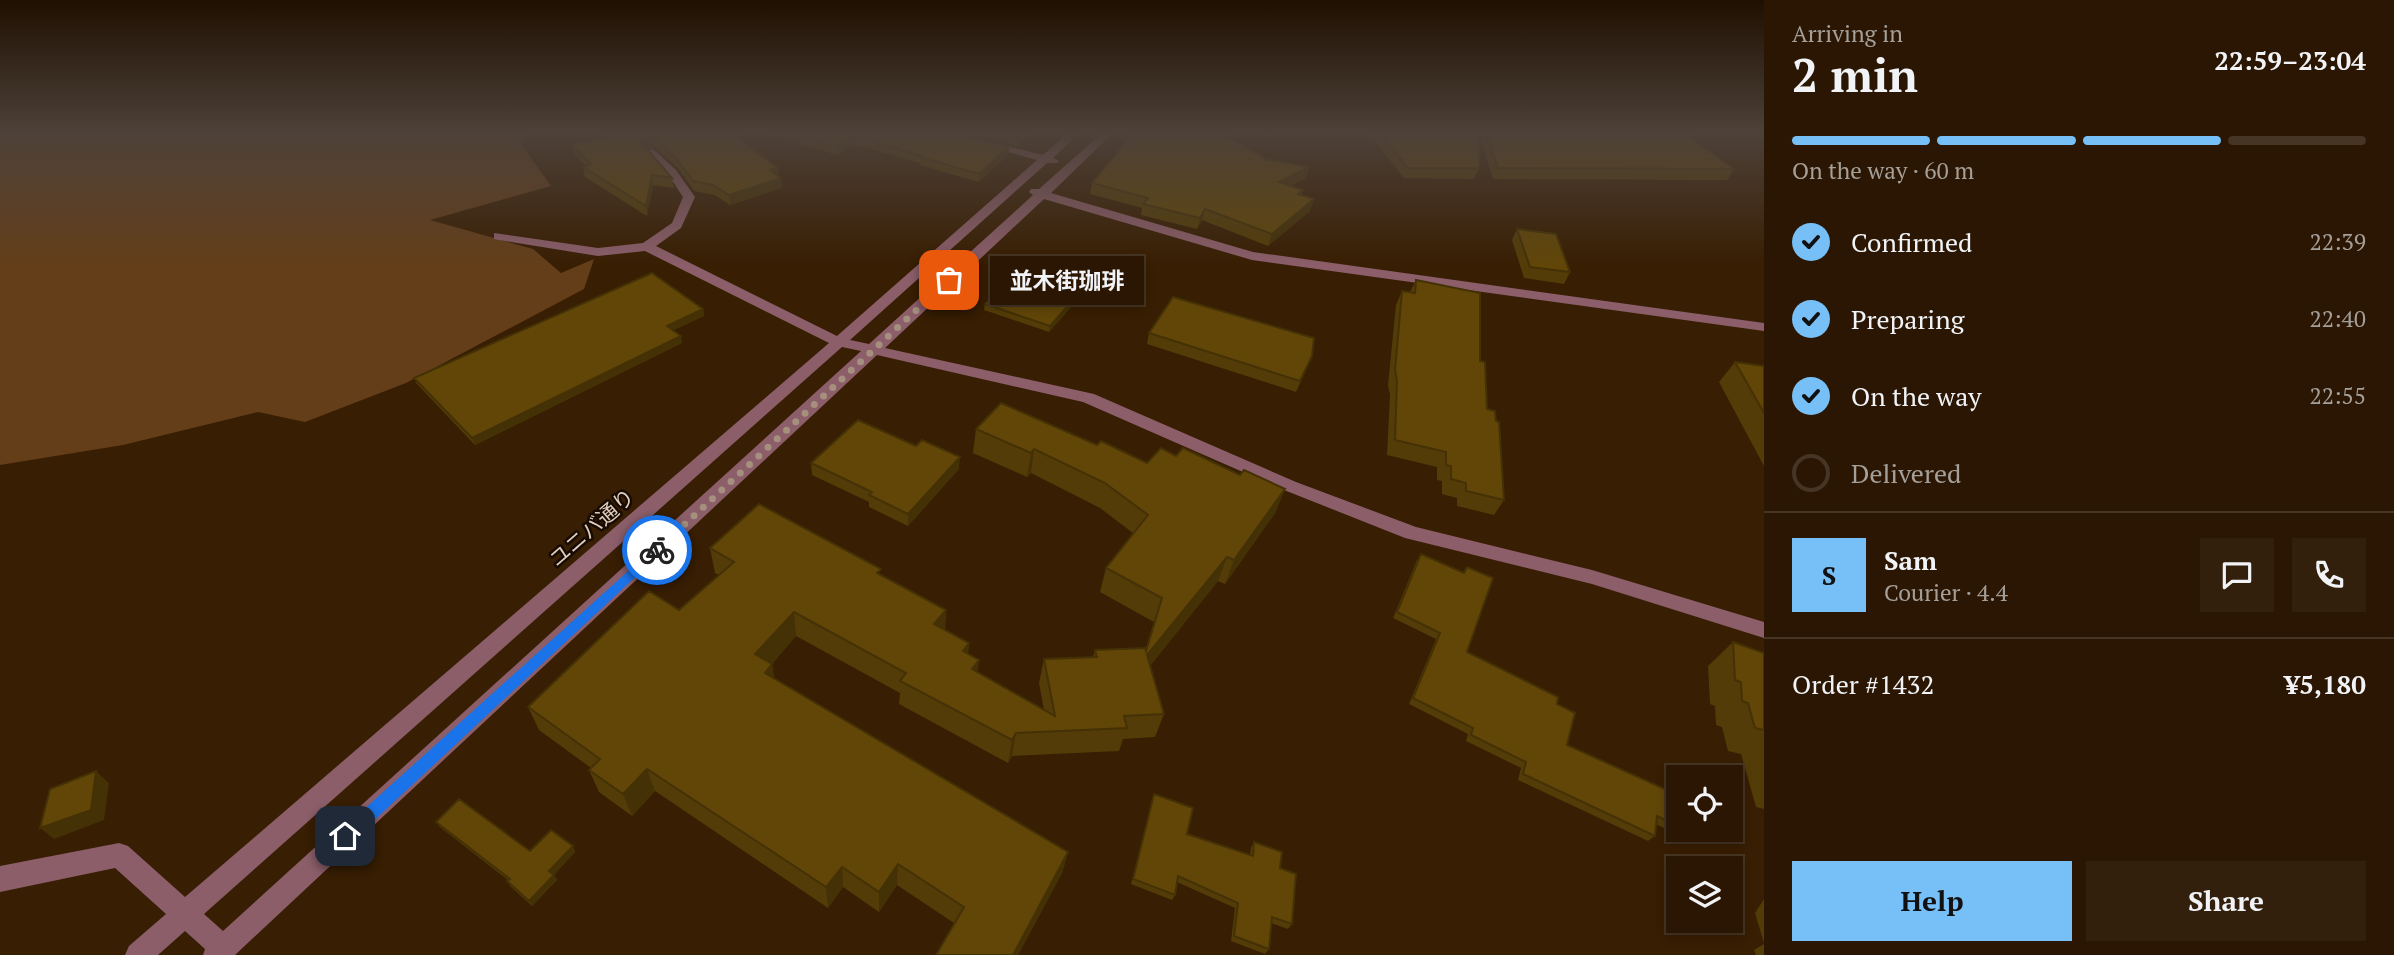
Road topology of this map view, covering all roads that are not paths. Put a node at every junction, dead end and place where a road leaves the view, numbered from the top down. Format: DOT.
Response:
graph roads {
  1 [pos="676,178"];
  2 [pos="1024,178"];
  3 [pos="1060,178"];
  4 [pos="1015,186"];
  5 [pos="1042,194"];
  6 [pos="499,236"];
  7 [pos="647,247"];
  8 [pos="1764,327"];
  9 [pos="839,342"];
  10 [pos="875,350"];
  11 [pos="1764,630"];
  12 [pos="0,879"];
  13 [pos="186,913"];
  14 [pos="219,952"];
  15 [pos="138,955"];
  1 -- 7 [label="street"];
  2 -- 4 [label="street, ユニバ通り"];
  3 -- 5 [label="street"];
  4 -- 5 [label="street"];
  4 -- 9 [label="street, ユニバ通り"];
  5 -- 8 [label="street"];
  5 -- 10 [label="street"];
  6 -- 7 [label="street"];
  7 -- 9 [label="street"];
  9 -- 10 [label="street"];
  9 -- 13 [label="street, ユニバ通り"];
  10 -- 11 [label="street"];
  10 -- 14 [label="street"];
  12 -- 13 [label="street"];
  13 -- 14 [label="street"];
  13 -- 15 [label="street, ユニバ通り"];
}
